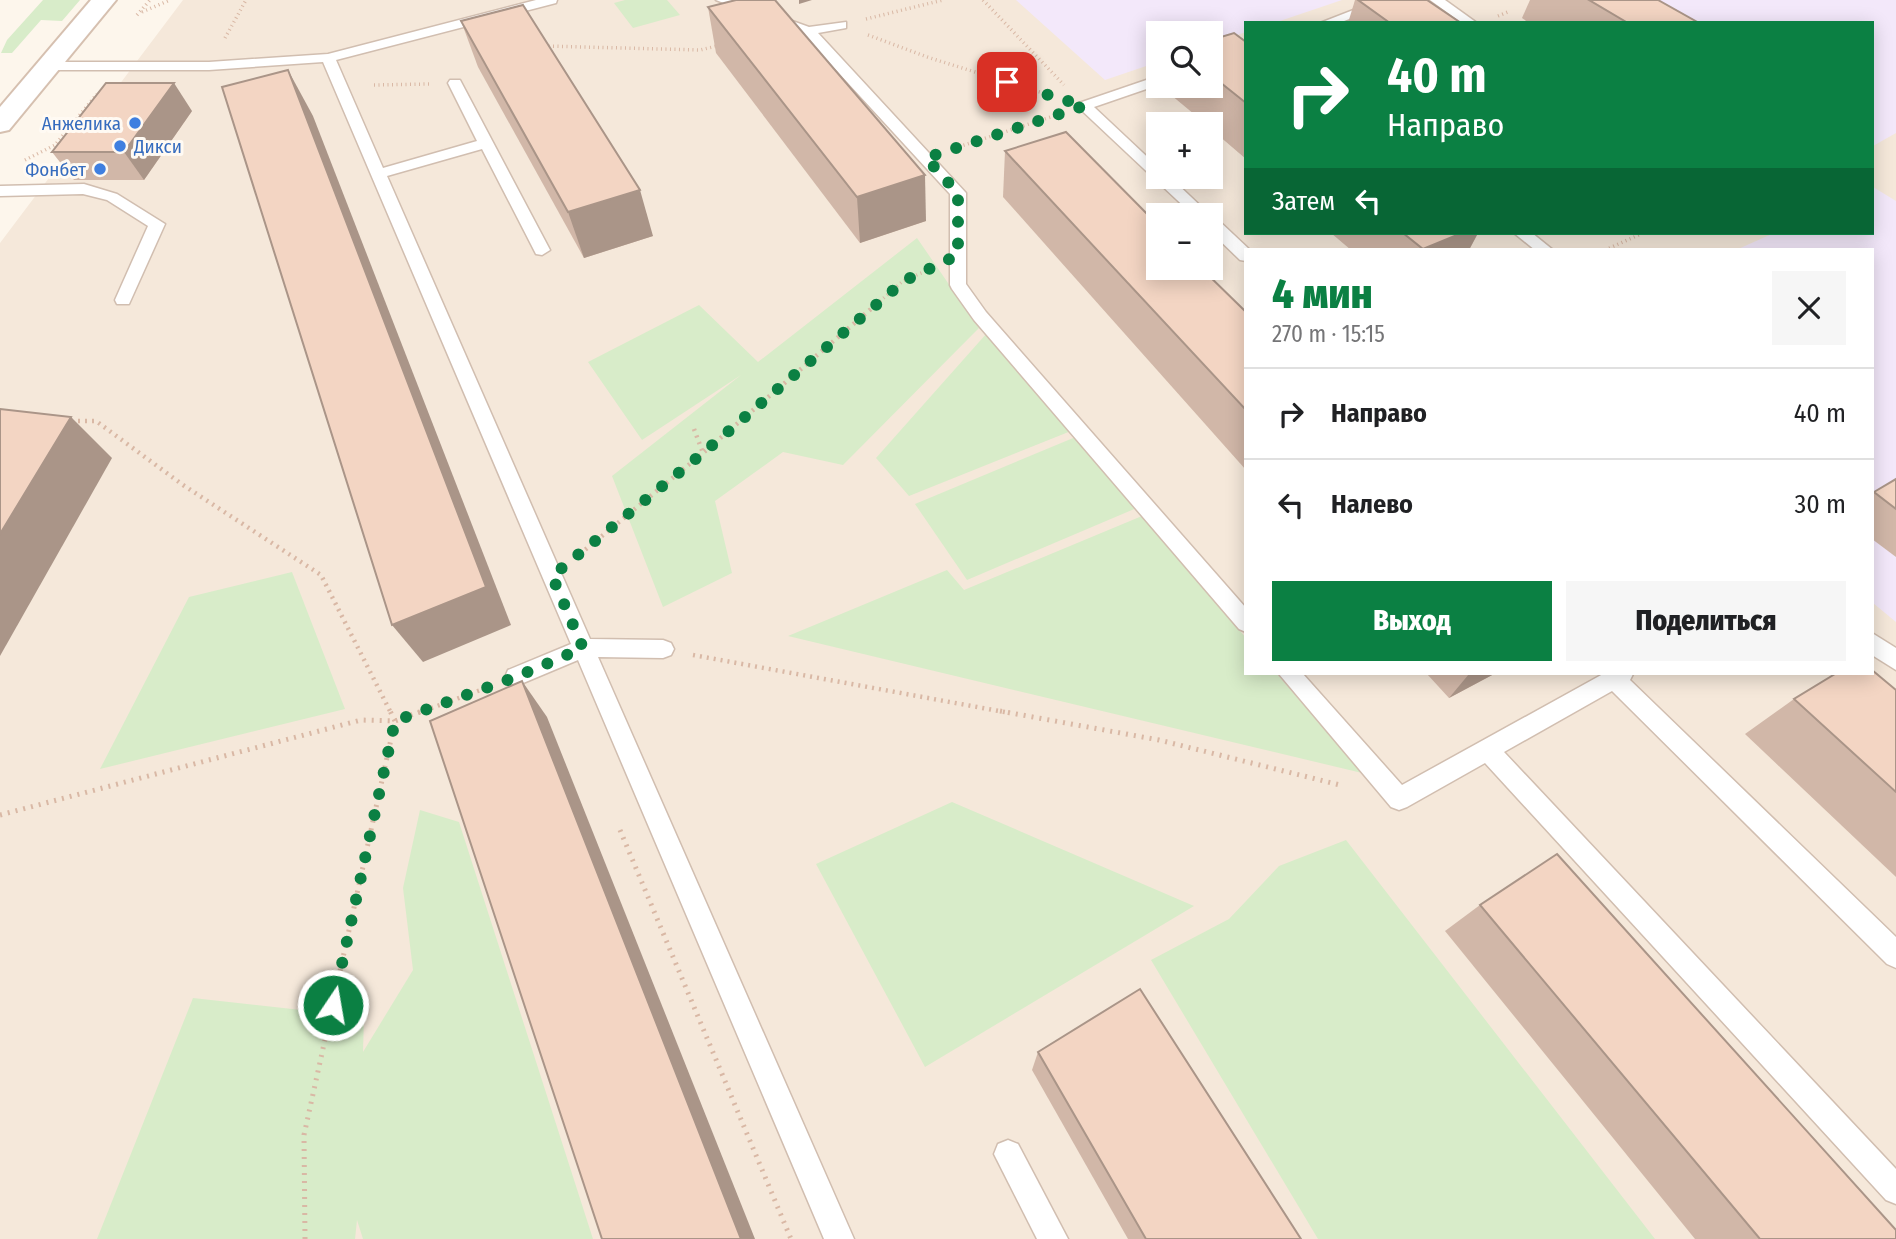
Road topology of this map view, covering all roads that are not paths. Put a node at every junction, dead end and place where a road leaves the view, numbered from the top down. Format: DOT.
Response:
graph roads {
  1 [pos="104,0"];
  2 [pos="551,0"];
  3 [pos="722,0"];
  4 [pos="1392,0"];
  5 [pos="1436,0"];
  6 [pos="1332,21"];
  7 [pos="1468,21"];
  8 [pos="841,25"];
  9 [pos="808,31"];
  10 [pos="328,58"];
  11 [pos="48,66"];
  12 [pos="455,83"];
  13 [pos="1146,84"];
  14 [pos="0,124"];
  15 [pos="486,143"];
  16 [pos="1146,163"];
  17 [pos="377,174"];
  18 [pos="1174,189"];
  19 [pos="0,191"];
  20 [pos="1189,203"];
  21 [pos="1223,234"];
  22 [pos="1525,235"];
  23 [pos="1542,248"];
  24 [pos="542,250"];
  25 [pos="1244,254"];
  26 [pos="123,300"];
  27 [pos="1244,621"];
  28 [pos="1874,644"];
  29 [pos="583,648"];
  30 [pos="663,649"];
  31 [pos="1896,661"];
  32 [pos="1291,675"];
  33 [pos="1618,676"];
  34 [pos="516,677"];
  35 [pos="1487,749"];
  36 [pos="1896,955"];
  37 [pos="1008,1154"];
  38 [pos="1896,1190"];
  39 [pos="839,1239"];
  40 [pos="1053,1239"];
  1 -- 11 [label="main road"];
  2 -- 10 [label="lane"];
  3 -- 9 [label="lane"];
  4 -- 6 [label="lane"];
  5 -- 7 [label="lane"];
  8 -- 9 [label="lane"];
  9 -- 27 [label="lane"];
  10 -- 11 [label="lane"];
  10 -- 17 [label="lane"];
  11 -- 14 [label="main road"];
  12 -- 15 [label="lane"];
  13 -- 16 [label="lane"];
  15 -- 17 [label="lane"];
  15 -- 24 [label="lane"];
  17 -- 29 [label="lane"];
  18 -- 20 [label="lane"];
  19 -- 26 [label="lane"];
  21 -- 25 [label="lane"];
  22 -- 23 [label="lane"];
  28 -- 31 [label="lane"];
  29 -- 30 [label="lane"];
  29 -- 34 [label="lane"];
  29 -- 39 [label="lane"];
  32 -- 35 [label="lane"];
  33 -- 35 [label="lane"];
  33 -- 36 [label="lane"];
  35 -- 38 [label="lane"];
  37 -- 40 [label="lane"];
}
